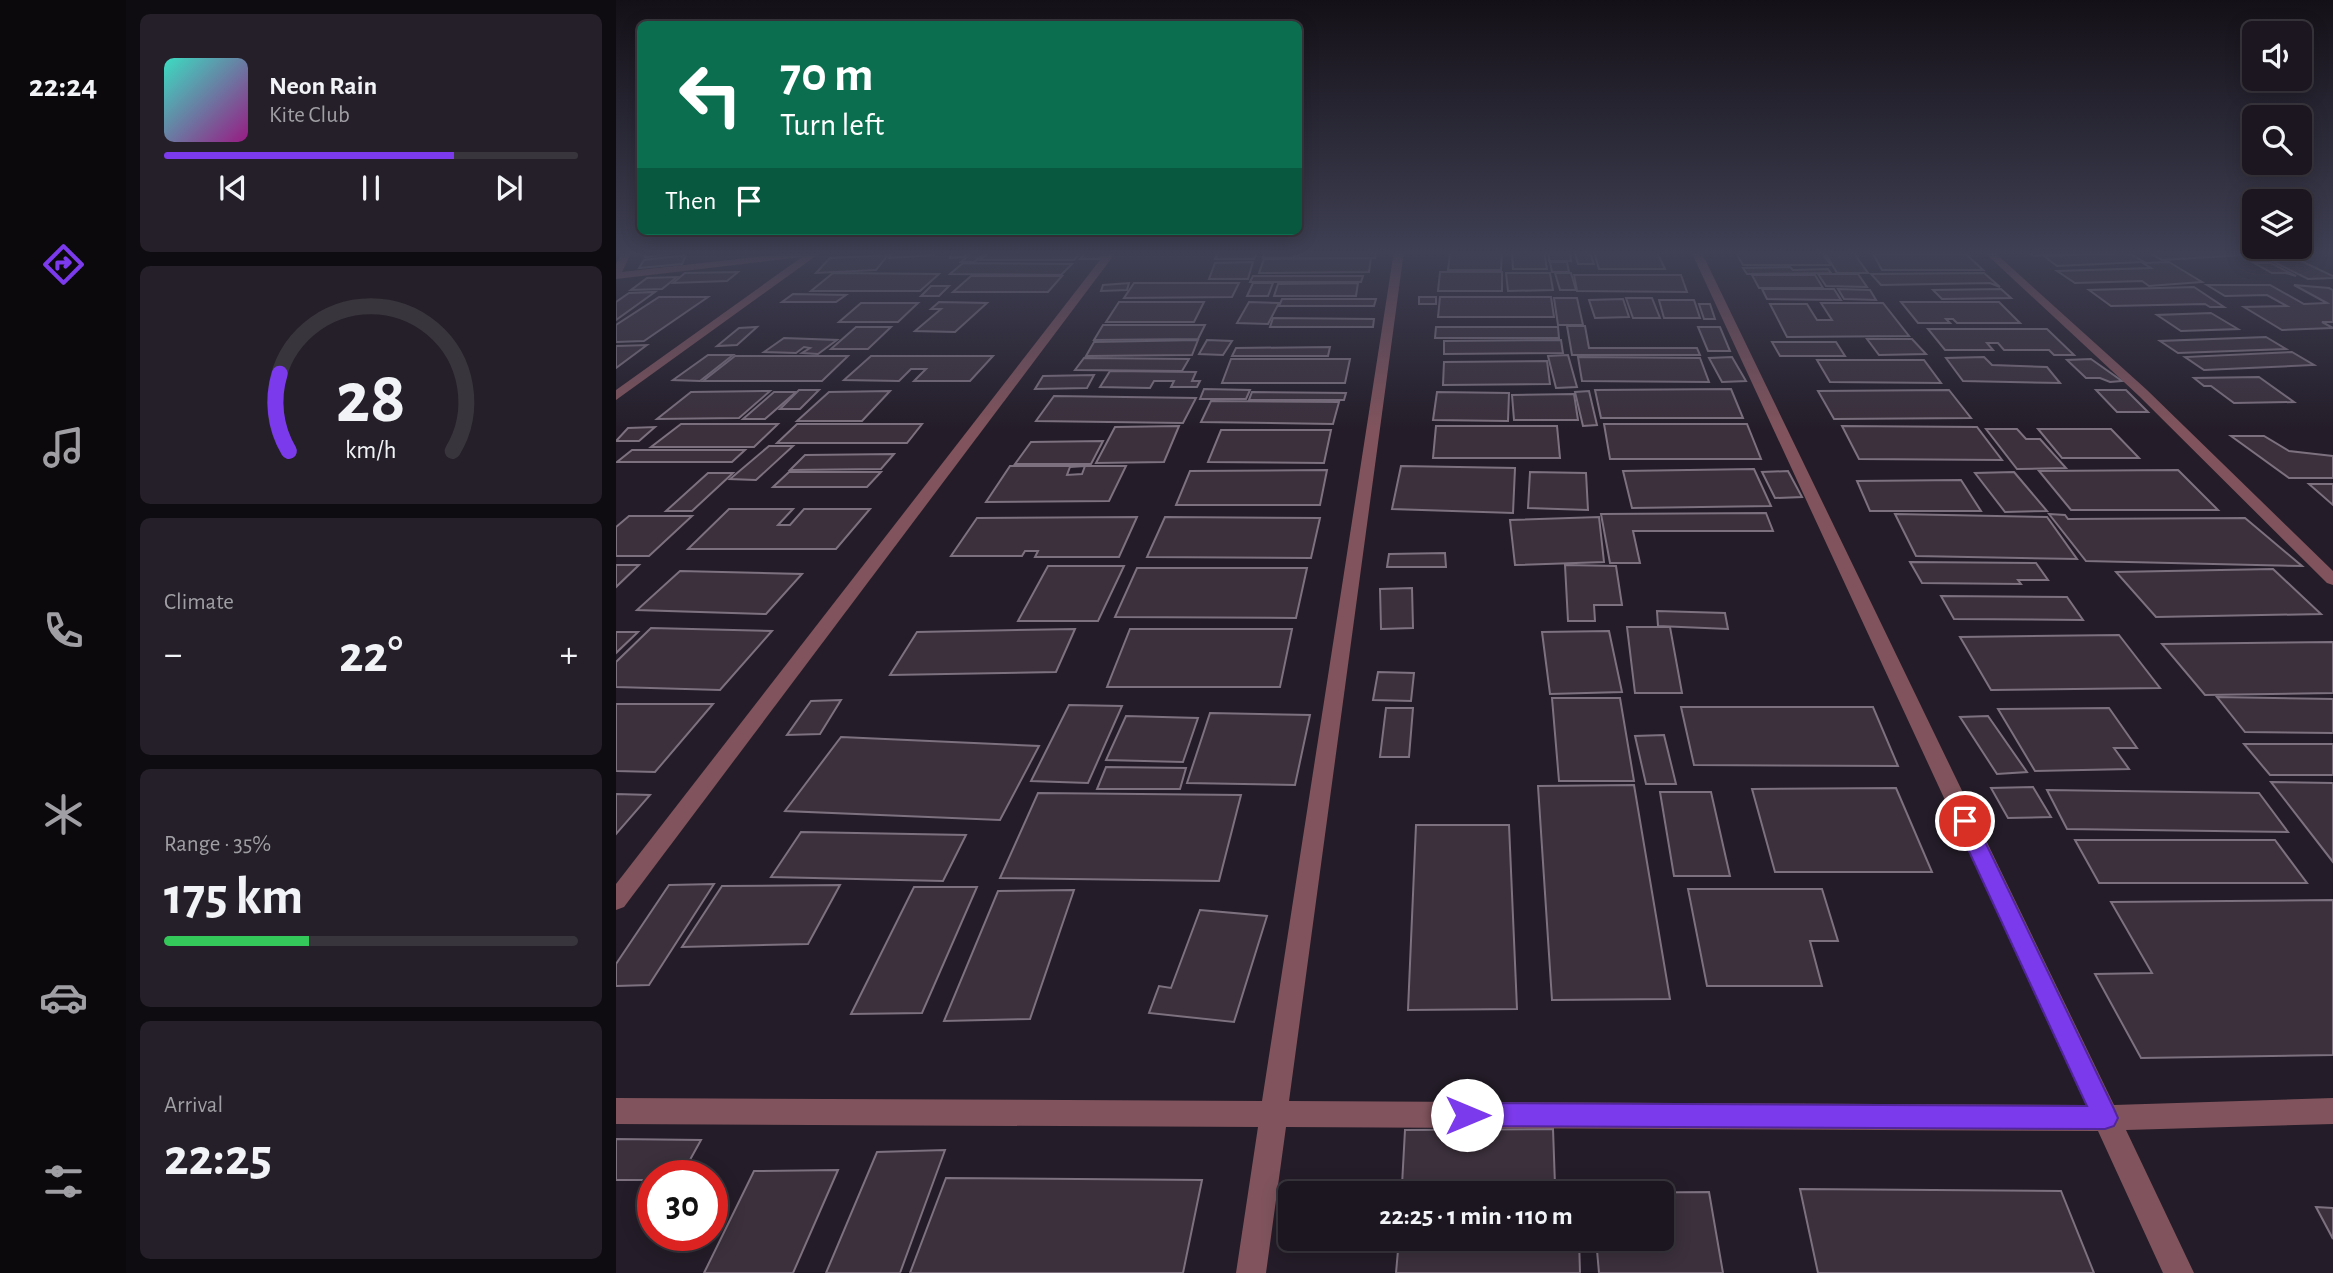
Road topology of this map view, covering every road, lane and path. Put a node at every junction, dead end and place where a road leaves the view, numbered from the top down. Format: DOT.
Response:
graph roads {
  1 [pos="735,310"];
  2 [pos="1067,310"];
  3 [pos="1390,310"];
  4 [pos="1724,310"];
  5 [pos="2053,310"];
  6 [pos="616,396"];
  7 [pos="2333,580"];
  8 [pos="616,901"];
  9 [pos="616,1111"];
  10 [pos="2333,1111"];
  11 [pos="1272,1114"];
  12 [pos="2105,1118"];
  13 [pos="1251,1273"];
  14 [pos="2179,1273"];
  1 -- 6 [label="street"];
  2 -- 8 [label="street"];
  3 -- 11 [label="street"];
  4 -- 12 [label="street"];
  5 -- 7 [label="street"];
  9 -- 11 [label="street"];
  10 -- 12 [label="street"];
  11 -- 12 [label="street"];
  11 -- 13 [label="street"];
  12 -- 14 [label="street"];
}
